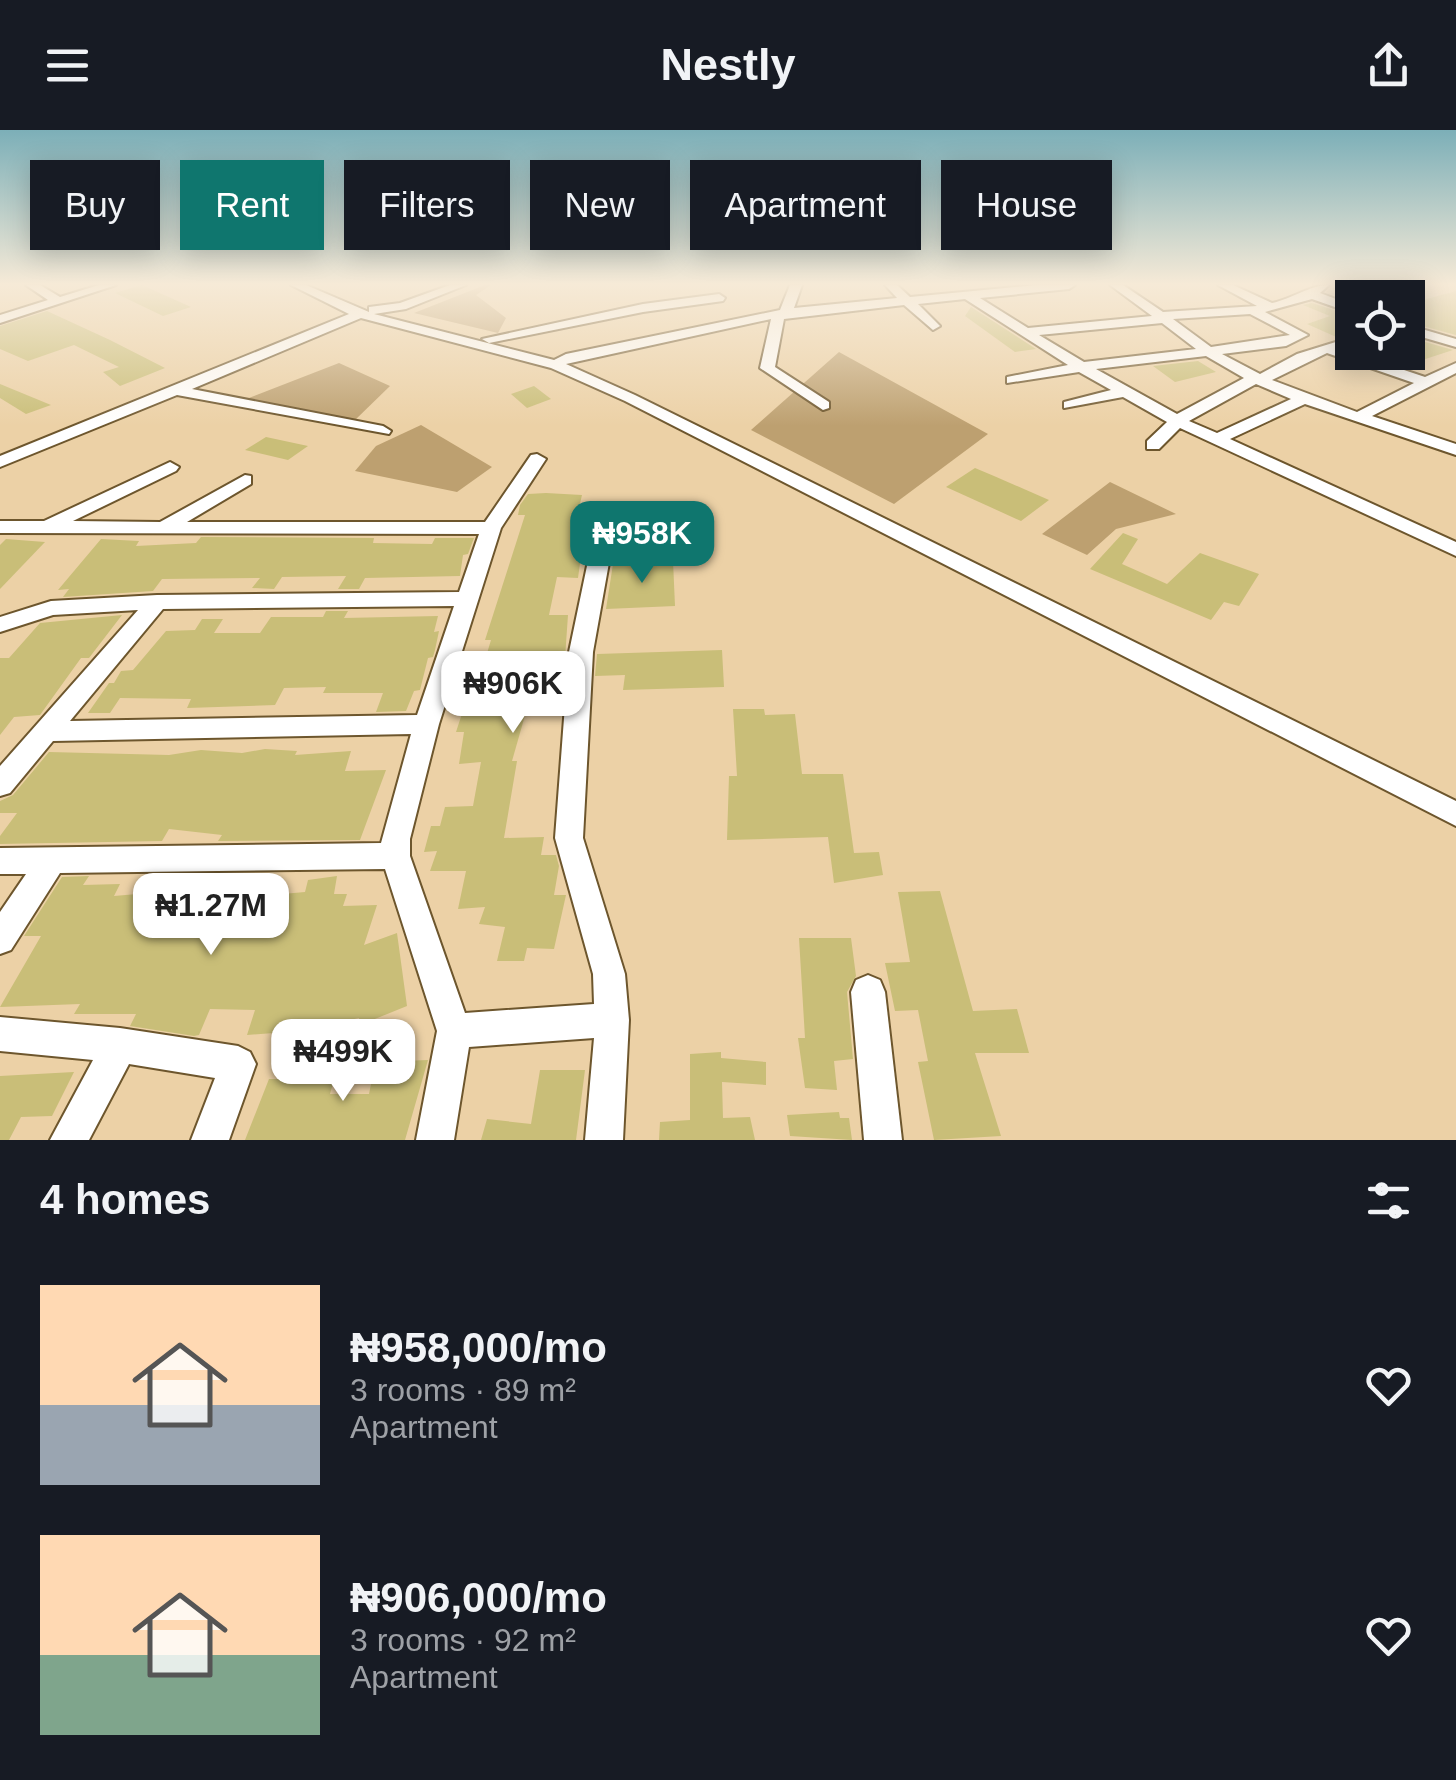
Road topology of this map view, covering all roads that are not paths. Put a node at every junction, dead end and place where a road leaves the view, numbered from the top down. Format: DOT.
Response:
graph roads {
  1 [pos="317,332"];
  2 [pos="445,332"];
  3 [pos="458,332"];
  4 [pos="522,332"];
  5 [pos="582,332"];
  6 [pos="689,332"];
  7 [pos="778,332"];
  8 [pos="1025,332"];
  9 [pos="1184,332"];
  10 [pos="1295,332"];
  11 [pos="1425,335"];
  12 [pos="489,339"];
  13 [pos="1456,343"];
  14 [pos="1335,346"];
  15 [pos="1325,348"];
  16 [pos="602,350"];
  17 [pos="1209,352"];
  18 [pos="561,362"];
  19 [pos="1456,366"];
  20 [pos="1080,367"];
  21 [pos="1258,379"];
  22 [pos="1012,380"];
  23 [pos="1423,382"];
  24 [pos="174,390"];
  25 [pos="1124,392"];
  26 [pos="1308,397"];
  27 [pos="1070,405"];
  28 [pos="823,406"];
  29 [pos="1361,416"];
  30 [pos="1175,420"];
  31 [pos="383,431"];
  32 [pos="1217,439"];
  33 [pos="1153,445"];
  34 [pos="1456,450"];
  35 [pos="537,459"];
  36 [pos="0,462"];
  37 [pos="170,467"];
  38 [pos="245,480"];
  39 [pos="607,518"];
  40 [pos="0,527"];
  41 [pos="44,527"];
  42 [pos="164,527"];
  43 [pos="490,528"];
  44 [pos="1456,550"];
  45 [pos="466,599"];
  46 [pos="156,602"];
  47 [pos="0,626"];
  48 [pos="426,724"];
  49 [pos="45,731"];
  50 [pos="0,784"];
  51 [pos="1456,798"];
  52 [pos="1456,814"];
  53 [pos="395,856"];
  54 [pos="0,861"];
  55 [pos="51,862"];
  56 [pos="0,939"];
  57 [pos="868,992"];
  58 [pos="612,1020"];
  59 [pos="454,1031"];
  60 [pos="0,1034"];
  61 [pos="120,1044"];
  62 [pos="70,1140"];
  63 [pos="210,1140"];
  64 [pos="435,1140"];
  65 [pos="604,1140"];
  66 [pos="883,1140"];
  1 -- 24 [label="street"];
  2 -- 18 [label="street"];
  3 -- 12 [label="street"];
  4 -- 12 [label="street"];
  5 -- 16 [label="street"];
  6 -- 16 [label="street"];
  7 -- 28 [label="street"];
  8 -- 20 [label="street"];
  9 -- 17 [label="street"];
  10 -- 17 [label="street"];
  11 -- 13 [label="street"];
  12 -- 18 [label="street"];
  14 -- 15 [label="street"];
  15 -- 21 [label="street"];
  15 -- 23 [label="street"];
  16 -- 18 [label="street"];
  17 -- 20 [label="street"];
  17 -- 21 [label="street"];
  18 -- 51 [label="street"];
  18 -- 52 [label="street"];
  19 -- 23 [label="street"];
  20 -- 22 [label="street"];
  20 -- 25 [label="street"];
  21 -- 26 [label="street"];
  21 -- 30 [label="street"];
  23 -- 29 [label="street"];
  24 -- 31 [label="street"];
  24 -- 36 [label="street"];
  25 -- 27 [label="street"];
  25 -- 30 [label="street"];
  26 -- 29 [label="street"];
  26 -- 32 [label="street"];
  29 -- 34 [label="street"];
  30 -- 32 [label="street"];
  30 -- 33 [label="street"];
  32 -- 44 [label="street"];
  35 -- 43 [label="street"];
  37 -- 41 [label="street"];
  38 -- 42 [label="street"];
  39 -- 58 [label="street"];
  40 -- 41 [label="street"];
  41 -- 42 [label="street"];
  42 -- 43 [label="street"];
  43 -- 45 [label="street"];
  45 -- 46 [label="street"];
  45 -- 48 [label="street"];
  46 -- 47 [label="street"];
  46 -- 49 [label="street"];
  48 -- 49 [label="street"];
  48 -- 53 [label="street"];
  49 -- 50 [label="street"];
  53 -- 55 [label="street"];
  53 -- 59 [label="street"];
  54 -- 55 [label="street"];
  55 -- 56 [label="street"];
  57 -- 66 [label="street"];
  58 -- 59 [label="street"];
  58 -- 65 [label="street"];
  59 -- 64 [label="street"];
  60 -- 61 [label="street"];
  61 -- 62 [label="street"];
  61 -- 63 [label="street"];
}
